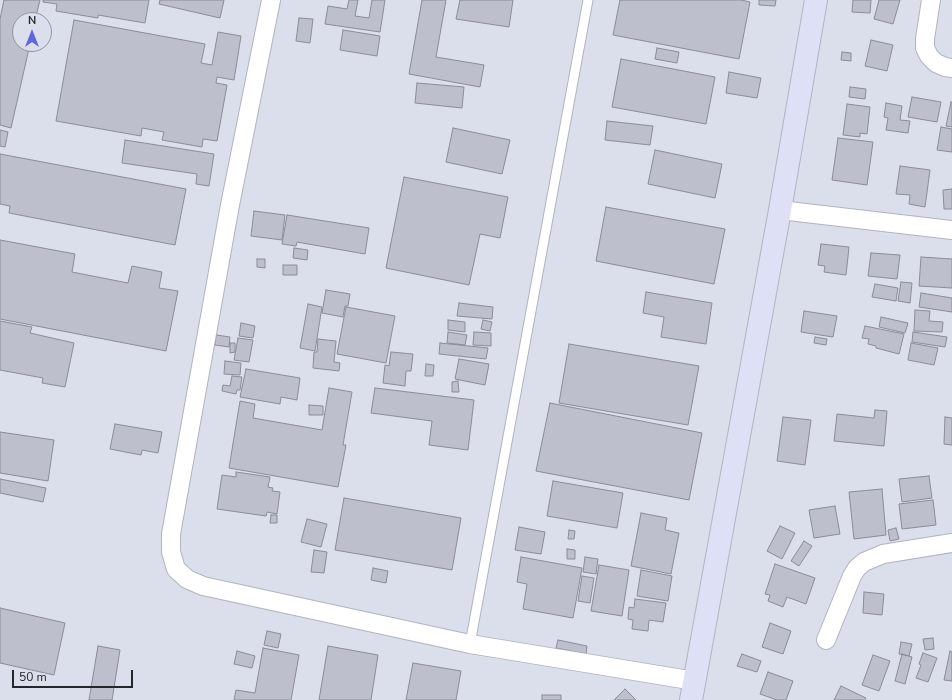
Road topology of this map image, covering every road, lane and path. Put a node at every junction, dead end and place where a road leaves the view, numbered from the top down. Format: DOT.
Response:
graph roads {
  1 [pos="271,0"];
  2 [pos="588,0"];
  3 [pos="816,0"];
  4 [pos="931,0"];
  5 [pos="952,68"];
  6 [pos="780,210"];
  7 [pos="952,230"];
  8 [pos="952,543"];
  9 [pos="826,640"];
  10 [pos="470,644"];
  11 [pos="693,691"];
  1 -- 10 [label="street"];
  2 -- 10 [label="lane"];
  3 -- 6 [label="street"];
  4 -- 5 [label="street"];
  6 -- 7 [label="street"];
  6 -- 11 [label="street"];
  8 -- 9 [label="street"];
  10 -- 11 [label="street"];
}
